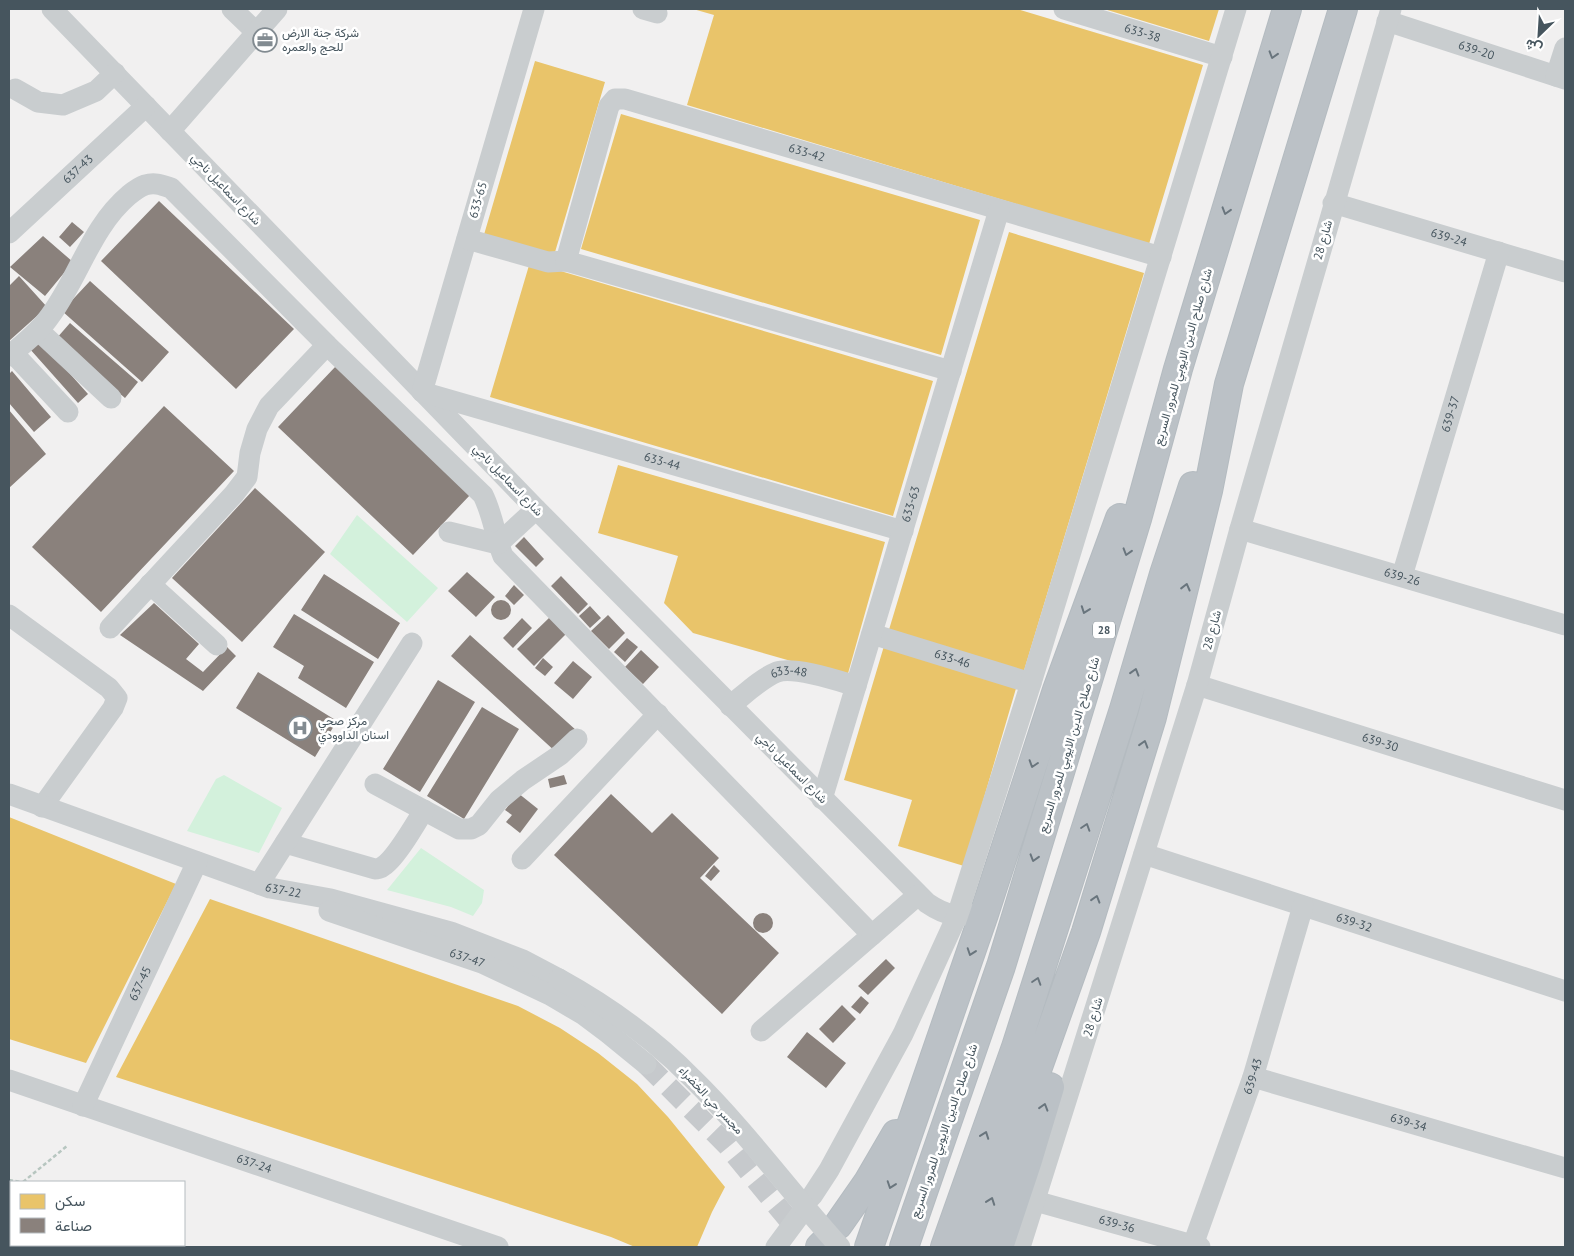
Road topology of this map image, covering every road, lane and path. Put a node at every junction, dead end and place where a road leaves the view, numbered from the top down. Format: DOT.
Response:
graph roads {
  1 [pos="52,9"];
  2 [pos="232,9"];
  3 [pos="277,9"];
  4 [pos="534,9"];
  5 [pos="1064,9"];
  6 [pos="1236,9"];
  7 [pos="1287,9"];
  8 [pos="1343,9"];
  9 [pos="1389,15"];
  10 [pos="256,32"];
  11 [pos="1565,48"];
  12 [pos="1222,56"];
  13 [pos="114,74"];
  14 [pos="1561,78"];
  15 [pos="11,89"];
  16 [pos="146,106"];
  17 [pos="170,131"];
  18 [pos="1333,203"];
  19 [pos="999,210"];
  20 [pos="9,233"];
  21 [pos="467,239"];
  22 [pos="1499,252"];
  23 [pos="1161,257"];
  24 [pos="566,261"];
  25 [pos="1565,272"];
  26 [pos="38,331"];
  27 [pos="327,345"];
  28 [pos="11,354"];
  29 [pos="1178,369"];
  30 [pos="951,371"];
  31 [pos="1230,384"];
  32 [pos="422,392"];
  33 [pos="111,398"];
  34 [pos="68,412"];
  35 [pos="536,509"];
  36 [pos="1240,529"];
  37 [pos="903,531"];
  38 [pos="449,532"];
  39 [pos="498,544"];
  40 [pos="1402,576"];
  41 [pos="150,584"];
  42 [pos="9,616"];
  43 [pos="1565,625"];
  44 [pos="110,628"];
  45 [pos="872,634"];
  46 [pos="412,643"];
  47 [pos="217,645"];
  48 [pos="1031,683"];
  49 [pos="1197,685"];
  50 [pos="856,686"];
  51 [pos="730,706"];
  52 [pos="658,714"];
  53 [pos="577,739"];
  54 [pos="375,784"];
  55 [pos="9,794"];
  56 [pos="822,799"];
  57 [pos="1565,800"];
  58 [pos="42,807"];
  59 [pos="424,810"];
  60 [pos="285,843"];
  61 [pos="1144,854"];
  62 [pos="522,859"];
  63 [pos="196,862"];
  64 [pos="264,886"];
  65 [pos="918,895"];
  66 [pos="1303,906"];
  67 [pos="984,914"];
  68 [pos="957,916"];
  69 [pos="1086,932"];
  70 [pos="872,934"];
  71 [pos="559,979"];
  72 [pos="1565,991"];
  73 [pos="761,1031"];
  74 [pos="935,1056"];
  75 [pos="646,1064"];
  76 [pos="1253,1076"];
  77 [pos="9,1080"];
  78 [pos="82,1106"];
  79 [pos="68,1146"];
  80 [pos="1565,1168"];
  81 [pos="23,1181"];
  82 [pos="812,1196"];
  83 [pos="1034,1201"];
  84 [pos="799,1216"];
  85 [pos="830,1241"];
  86 [pos="1196,1246"];
  87 [pos="498,1247"];
  88 [pos="776,1247"];
  89 [pos="869,1247"];
  90 [pos="904,1247"];
  91 [pos="945,1247"];
  92 [pos="974,1247"];
  93 [pos="999,1247"];
  94 [pos="1020,1247"];
  1 -- 13 [label="street, شارع اسماعيل ناجي"];
  2 -- 10 [label="street"];
  3 -- 10 [label="street"];
  4 -- 21 [label="street, 633-65"];
  5 -- 12 [label="street, 633-38"];
  6 -- 12 [label="street"];
  7 -- 29 [label="highway, شارع صلاح الدين الايوبي للمرور السريع / 28, one-way"];
  8 -- 31 [label="highway"];
  9 -- 14 [label="street, 639-20"];
  9 -- 18 [label="street, شارع 28"];
  10 -- 17 [label="street"];
  11 -- 14 [label="street"];
  12 -- 23 [label="street"];
  13 -- 15 [label="street"];
  13 -- 16 [label="street, شارع اسماعيل ناجي"];
  16 -- 17 [label="street, شارع اسماعيل ناجي"];
  16 -- 20 [label="street, 637-43"];
  17 -- 32 [label="street, شارع اسماعيل ناجي"];
  18 -- 22 [label="street, 639-24"];
  18 -- 36 [label="street, شارع 28"];
  19 -- 23 [label="street, 633-42"];
  19 -- 24 [label="street, 633-42"];
  19 -- 30 [label="street, 633-63"];
  21 -- 24 [label="street"];
  21 -- 32 [label="street, 633-65"];
  22 -- 25 [label="street, 639-24"];
  22 -- 40 [label="street, 639-37"];
  23 -- 48 [label="street"];
  24 -- 30 [label="street"];
  26 -- 27 [label="street"];
  26 -- 28 [label="street"];
  26 -- 33 [label="street"];
  27 -- 39 [label="street"];
  27 -- 41 [label="street"];
  28 -- 34 [label="street"];
  29 -- 67 [label="highway, one-way"];
  29 -- 90 [label="highway, شارع صلاح الدين الايوبي للمرور السريع / 28, one-way"];
  30 -- 37 [label="street, 633-63"];
  69 -- 31 [label="highway, one-way"];
  91 -- 31 [label="highway, one-way"];
  32 -- 35 [label="street, شارع اسماعيل ناجي"];
  32 -- 37 [label="street, 633-44"];
  35 -- 39 [label="street"];
  35 -- 51 [label="street, شارع اسماعيل ناجي"];
  36 -- 40 [label="street, 639-26"];
  36 -- 49 [label="street, شارع 28"];
  37 -- 45 [label="street, 633-63"];
  38 -- 39 [label="street"];
  39 -- 52 [label="street"];
  40 -- 43 [label="street, 639-26"];
  41 -- 44 [label="street"];
  41 -- 47 [label="street"];
  42 -- 58 [label="street"];
  45 -- 48 [label="street, 633-46"];
  45 -- 50 [label="street, 633-63"];
  46 -- 60 [label="street"];
  48 -- 68 [label="street"];
  49 -- 57 [label="street, 639-30"];
  49 -- 61 [label="street, شارع 28"];
  50 -- 51 [label="street, 633-48"];
  50 -- 56 [label="street, 633-63"];
  51 -- 56 [label="street, شارع اسماعيل ناجي"];
  52 -- 62 [label="street"];
  52 -- 70 [label="street"];
  53 -- 59 [label="street"];
  54 -- 59 [label="street"];
  55 -- 58 [label="street, 637-22"];
  56 -- 65 [label="street, شارع اسماعيل ناجي"];
  58 -- 63 [label="street, 637-22"];
  59 -- 60 [label="street"];
  60 -- 64 [label="street"];
  61 -- 66 [label="street, 639-32"];
  61 -- 83 [label="street, شارع 28"];
  63 -- 64 [label="street, 637-22"];
  63 -- 78 [label="street, 637-45"];
  64 -- 71 [label="street, 637-22"];
  64 -- 75 [label="street, 637-47"];
  65 -- 68 [label="street, شارع اسماعيل ناجي"];
  65 -- 70 [label="street"];
  66 -- 72 [label="street, 639-32"];
  66 -- 76 [label="street, 639-43"];
  67 -- 68 [label="street, شارع اسماعيل ناجي"];
  67 -- 74 [label="highway, one-way"];
  68 -- 82 [label="street"];
  92 -- 69 [label="highway, one-way"];
  93 -- 69 [label="highway, one-way"];
  70 -- 73 [label="street"];
  71 -- 85 [label="street, مجسر حي الخضراء, bridge"];
  74 -- 85 [label="highway"];
  74 -- 89 [label="highway, one-way"];
  76 -- 80 [label="street, 639-34"];
  76 -- 86 [label="street, 639-43"];
  77 -- 78 [label="street, 637-24"];
  78 -- 87 [label="street, 637-24"];
  79 -- 81 [label="path"];
  83 -- 86 [label="street, 639-36"];
  83 -- 94 [label="street, شارع 28"];
  84 -- 88 [label="street"];
}
